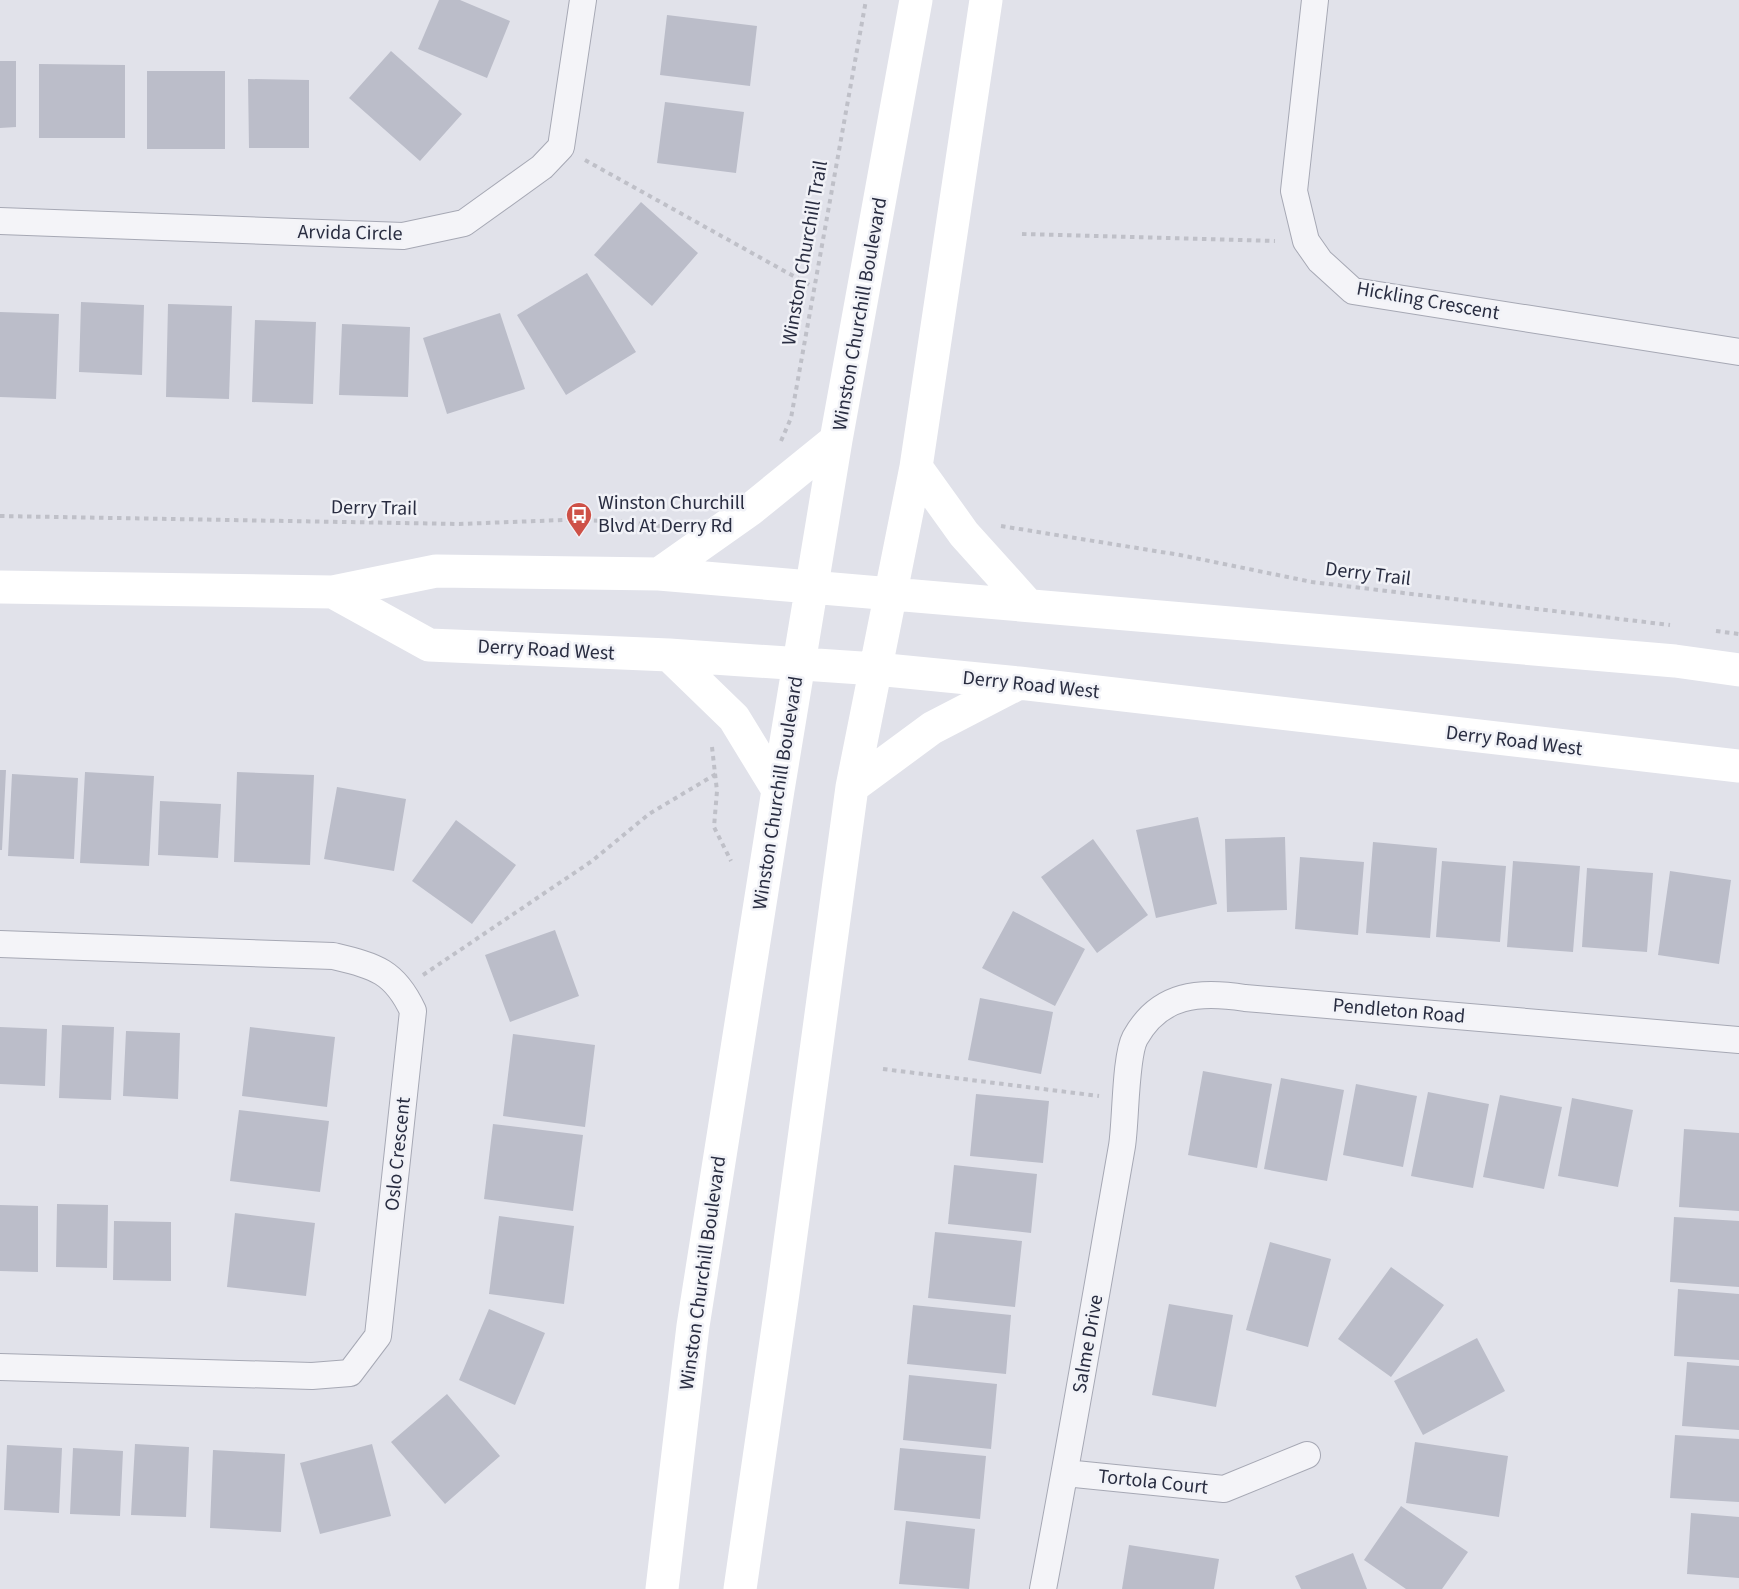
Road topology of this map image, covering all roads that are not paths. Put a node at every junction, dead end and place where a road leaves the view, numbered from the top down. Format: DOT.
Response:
graph roads {
  1 [pos="583,0"];
  2 [pos="916,0"];
  3 [pos="986,0"];
  4 [pos="1315,0"];
  5 [pos="0,221"];
  6 [pos="1739,352"];
  7 [pos="836,440"];
  8 [pos="916,467"];
  9 [pos="659,574"];
  10 [pos="0,587"];
  11 [pos="812,588"];
  12 [pos="333,592"];
  13 [pos="891,593"];
  14 [pos="1027,604"];
  15 [pos="669,656"];
  16 [pos="799,666"];
  17 [pos="876,669"];
  18 [pos="1739,670"];
  19 [pos="1019,683"];
  20 [pos="1739,765"];
  21 [pos="852,787"];
  22 [pos="778,790"];
  23 [pos="0,944"];
  24 [pos="1739,1040"];
  25 [pos="1126,1097"];
  26 [pos="0,1367"];
  27 [pos="1307,1455"];
  28 [pos="1065,1473"];
  29 [pos="662,1589"];
  30 [pos="740,1589"];
  31 [pos="1042,1589"];
  1 -- 5 [label="street, Arvida Circle"];
  2 -- 7 [label="main road, Winston Churchill Boulevard"];
  3 -- 8 [label="main road"];
  4 -- 6 [label="street, Hickling Crescent"];
  7 -- 9 [label="main road"];
  7 -- 11 [label="main road, Winston Churchill Boulevard"];
  8 -- 13 [label="main road"];
  8 -- 14 [label="main road"];
  9 -- 11 [label="main road, Derry Road West"];
  9 -- 12 [label="main road, Derry Road West"];
  10 -- 12 [label="main road, Derry Road West"];
  11 -- 13 [label="main road, Derry Road West"];
  11 -- 16 [label="main road, Winston Churchill Boulevard"];
  12 -- 15 [label="main road, Derry Road West"];
  13 -- 14 [label="main road, Derry Road West"];
  13 -- 17 [label="main road"];
  14 -- 18 [label="main road, Derry Road West"];
  15 -- 16 [label="main road, Derry Road West"];
  15 -- 22 [label="main road"];
  16 -- 17 [label="main road, Derry Road West"];
  16 -- 22 [label="main road, Winston Churchill Boulevard"];
  17 -- 19 [label="main road, Derry Road West"];
  17 -- 21 [label="main road"];
  19 -- 20 [label="main road, Derry Road West"];
  19 -- 21 [label="main road"];
  21 -- 30 [label="main road"];
  22 -- 29 [label="main road, Winston Churchill Boulevard"];
  23 -- 26 [label="street, Oslo Crescent"];
  24 -- 25 [label="street, Pendleton Road"];
  25 -- 28 [label="street, Salme Drive"];
  27 -- 28 [label="street, Tortola Court"];
  28 -- 31 [label="street, Salme Drive"];
}
